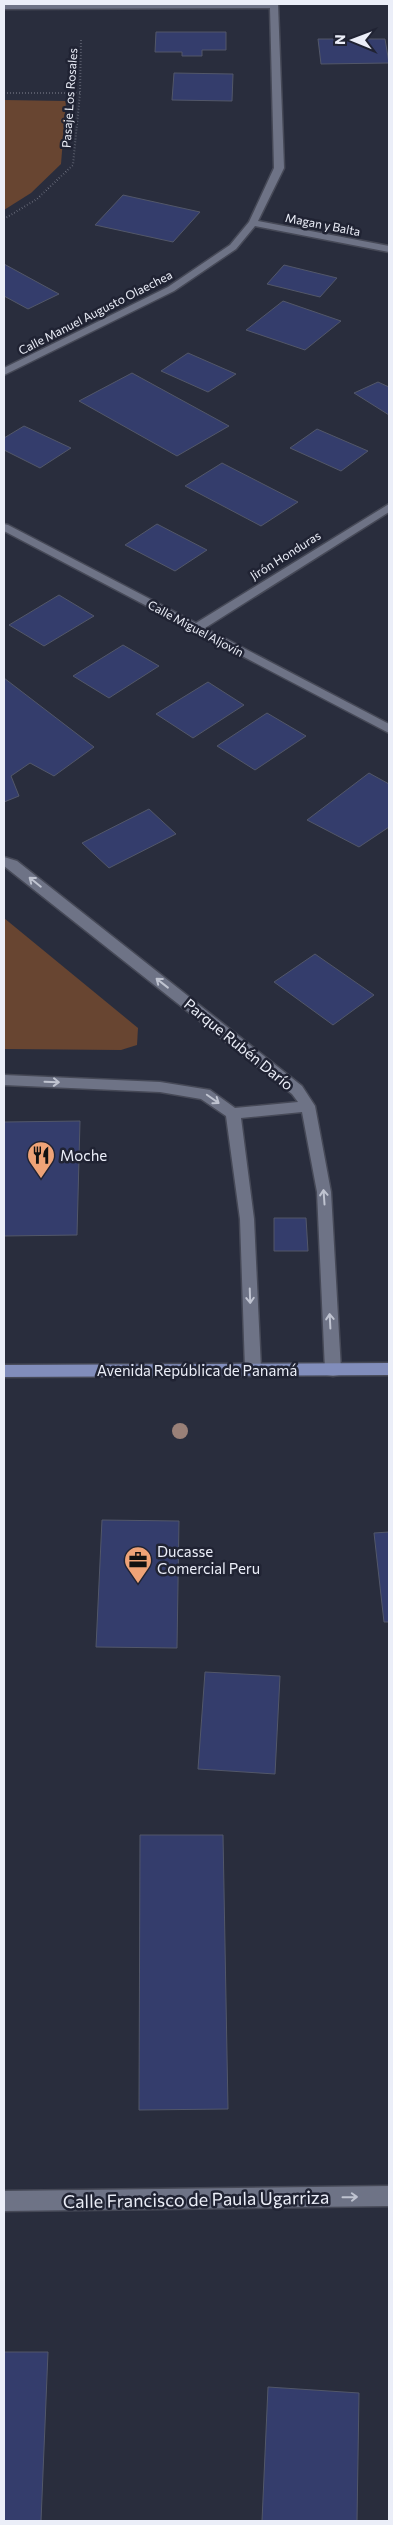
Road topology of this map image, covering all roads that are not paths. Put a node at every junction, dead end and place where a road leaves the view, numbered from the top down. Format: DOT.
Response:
graph roads {
  1 [pos="274,5"];
  2 [pos="4,7"];
  3 [pos="253,223"];
  4 [pos="389,249"];
  5 [pos="4,372"];
  6 [pos="389,507"];
  7 [pos="4,527"];
  8 [pos="196,628"];
  9 [pos="389,729"];
  10 [pos="4,861"];
  11 [pos="4,1080"];
  12 [pos="308,1106"];
  13 [pos="233,1114"];
  14 [pos="253,1369"];
  15 [pos="389,1369"];
  16 [pos="333,1370"];
  17 [pos="4,1371"];
  18 [pos="389,2196"];
  19 [pos="4,2201"];
  1 -- 2 [label="street"];
  1 -- 3 [label="street, Calle Manuel Augusto Olaechea"];
  3 -- 4 [label="street, Magan y Balta"];
  3 -- 5 [label="street, Calle Manuel Augusto Olaechea"];
  6 -- 8 [label="street, Jirón Honduras"];
  7 -- 8 [label="street, Calle Miguel Aljovín"];
  8 -- 9 [label="street, Calle Miguel Aljovín"];
  12 -- 10 [label="street, Parque Rubén Darío, one-way"];
  11 -- 13 [label="street, one-way"];
  12 -- 13 [label="street"];
  16 -- 12 [label="street, Parque Rubén Darío, one-way"];
  13 -- 14 [label="street, one-way"];
  14 -- 16 [label="main road, Avenida República de Panamá"];
  14 -- 17 [label="main road, Avenida República de Panamá"];
  15 -- 16 [label="main road, Avenida República de Panamá"];
  19 -- 18 [label="street, Calle Francisco de Paula Ugarriza, one-way"];
}
